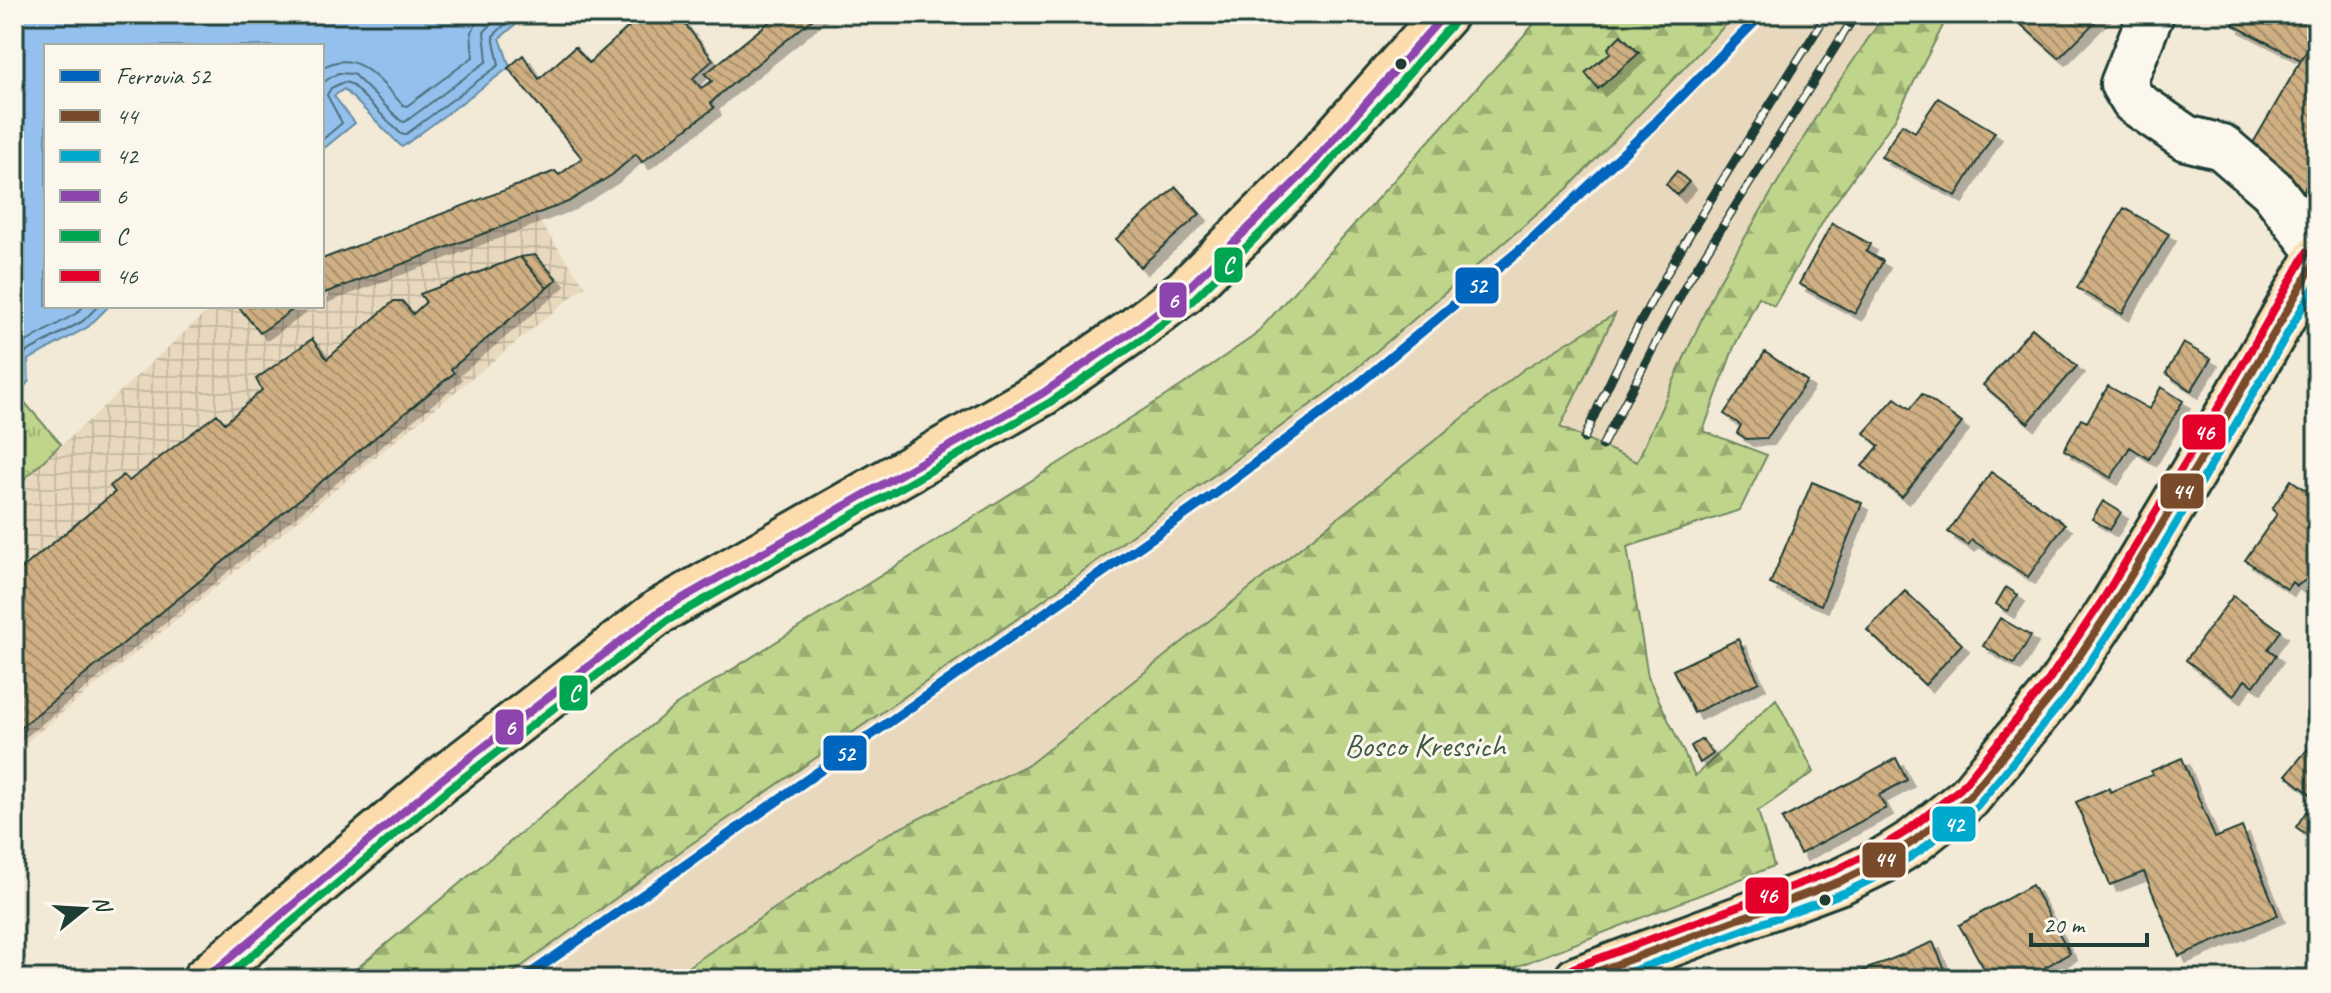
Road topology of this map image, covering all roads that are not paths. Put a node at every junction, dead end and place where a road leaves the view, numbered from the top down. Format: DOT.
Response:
graph roads {
  1 [pos="1445,14"];
  2 [pos="2151,14"];
  3 [pos="2317,249"];
  4 [pos="2317,258"];
  5 [pos="205,979"];
  6 [pos="1577,979"];
  1 -- 5 [label="main road"];
  2 -- 3 [label="street"];
  4 -- 6 [label="main road"];
}
